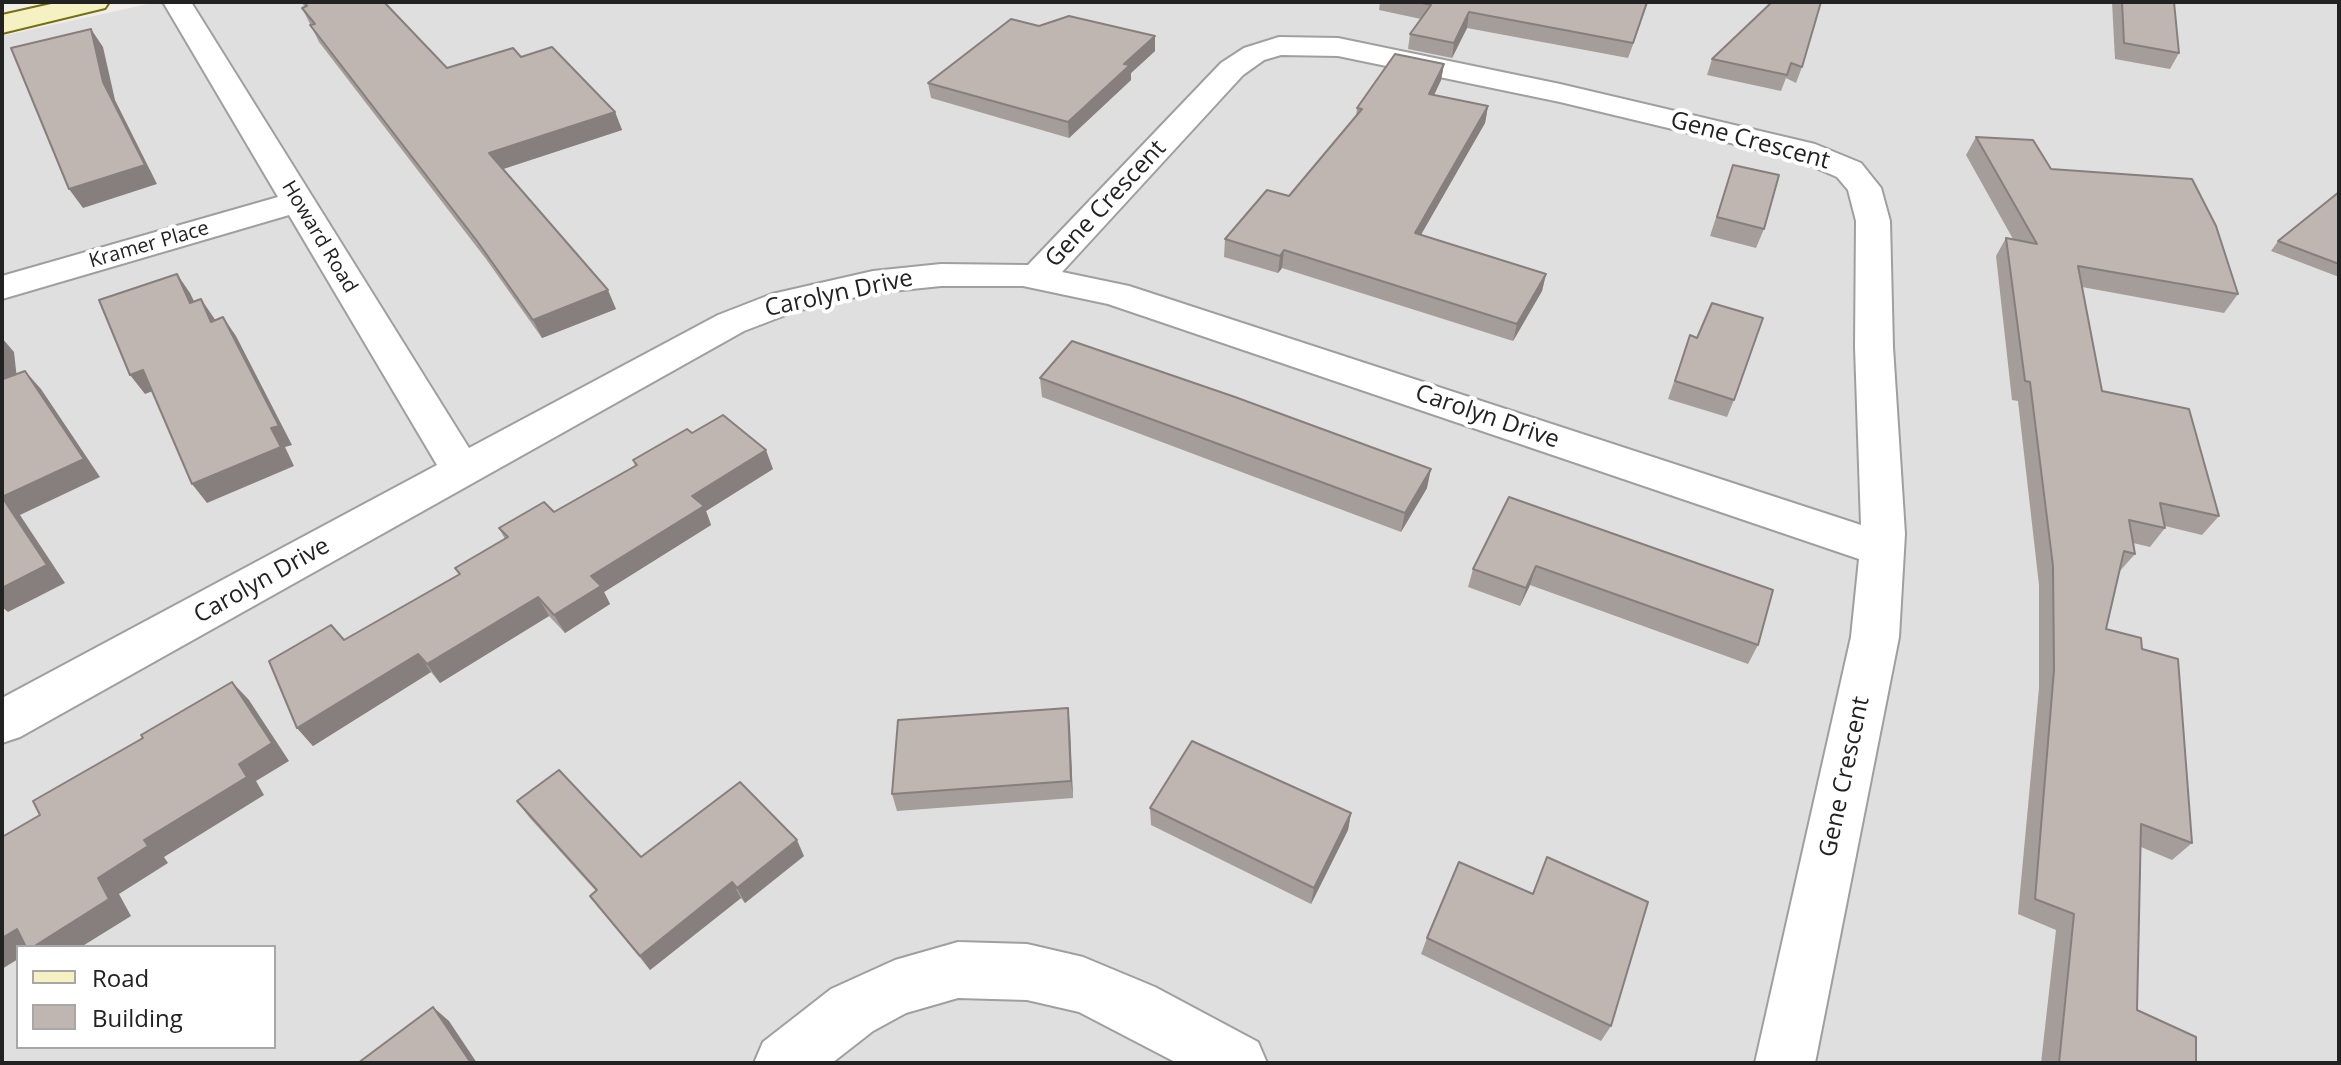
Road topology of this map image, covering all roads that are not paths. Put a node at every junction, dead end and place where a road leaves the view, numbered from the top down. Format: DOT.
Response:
graph roads {
  1 [pos="95,2"];
  2 [pos="177,2"];
  3 [pos="2,24"];
  4 [pos="297,202"];
  5 [pos="1037,277"];
  6 [pos="2,288"];
  7 [pos="462,472"];
  8 [pos="1881,549"];
  9 [pos="2,722"];
  10 [pos="784,1063"];
  11 [pos="1237,1063"];
  12 [pos="1785,1063"];
  1 -- 3 [label="street"];
  2 -- 4 [label="street, Howard Road"];
  4 -- 6 [label="street, Kramer Place"];
  4 -- 7 [label="street, Howard Road"];
  5 -- 7 [label="street, Carolyn Drive"];
  5 -- 8 [label="street, Carolyn Drive"];
  5 -- 8 [label="street, Gene Crescent"];
  7 -- 9 [label="street, Carolyn Drive"];
  8 -- 12 [label="street, Gene Crescent"];
  10 -- 11 [label="street"];
}
